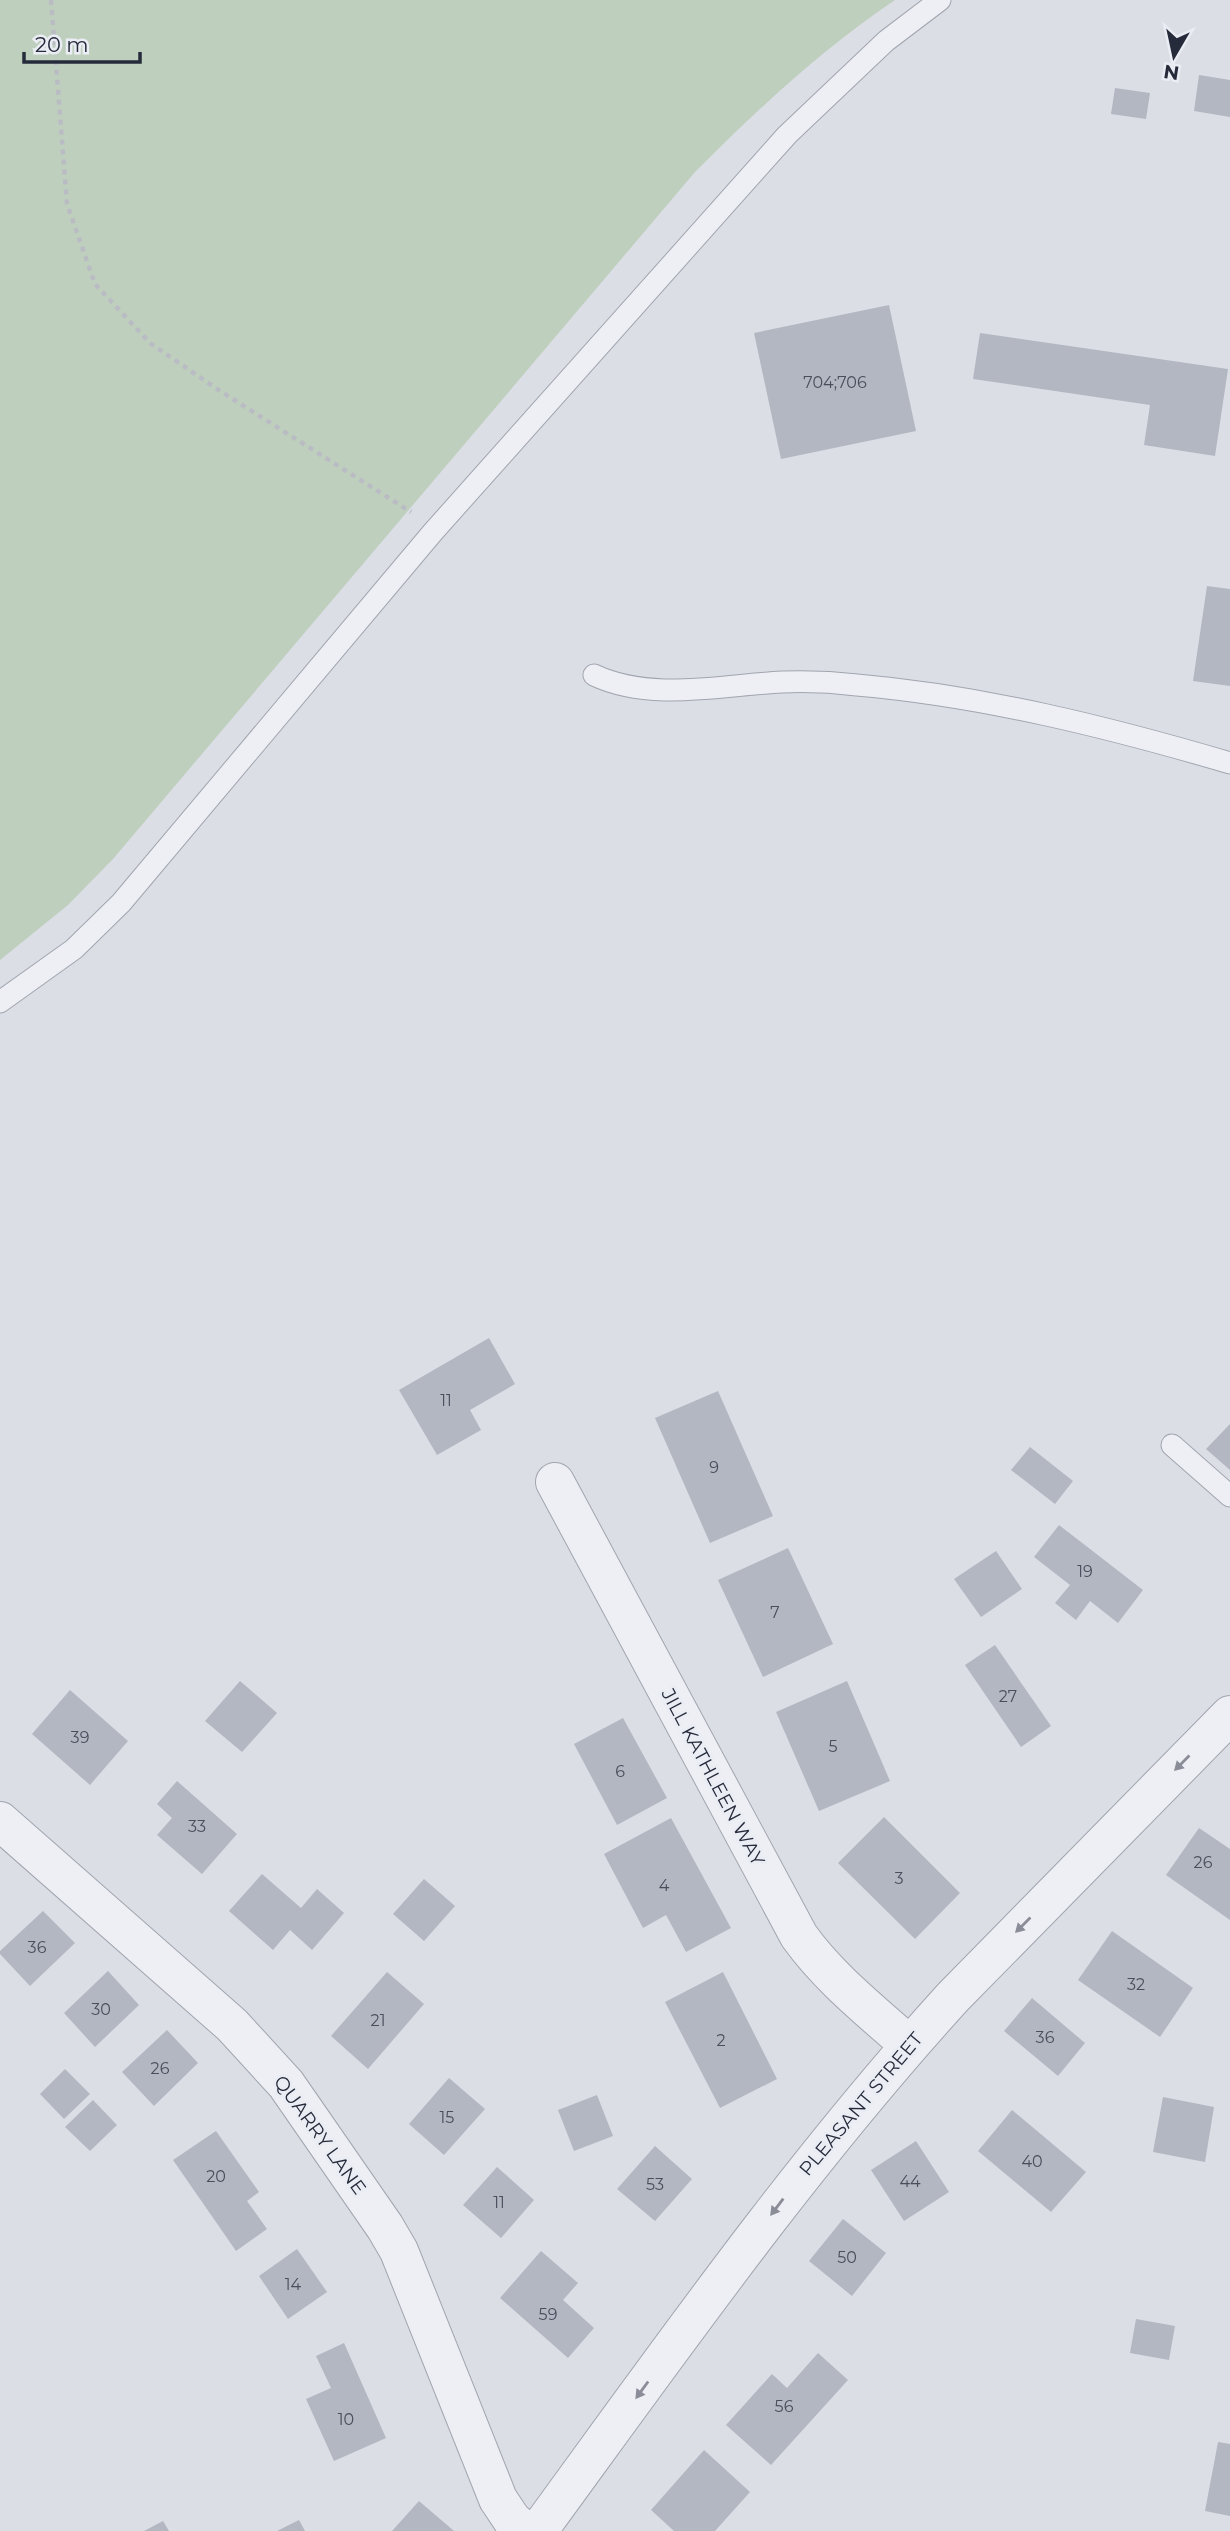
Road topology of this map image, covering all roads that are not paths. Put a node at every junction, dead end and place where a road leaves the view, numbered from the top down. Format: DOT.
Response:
graph roads {
  1 [pos="940,0"];
  2 [pos="594,675"];
  3 [pos="1230,763"];
  4 [pos="0,1002"];
  5 [pos="1172,1445"];
  6 [pos="555,1482"];
  7 [pos="1230,1496"];
  8 [pos="1230,1714"];
  9 [pos="0,1821"];
  10 [pos="909,2045"];
  11 [pos="525,2531"];
  12 [pos="538,2531"];
  1 -- 4 [label="lane"];
  2 -- 3 [label="lane"];
  5 -- 7 [label="lane"];
  6 -- 10 [label="street, JILL KATHLEEN WAY"];
  8 -- 10 [label="street, PLEASANT STREET, one-way"];
  9 -- 11 [label="street, QUARRY LANE"];
  10 -- 12 [label="street, PLEASANT STREET, one-way"];
}
